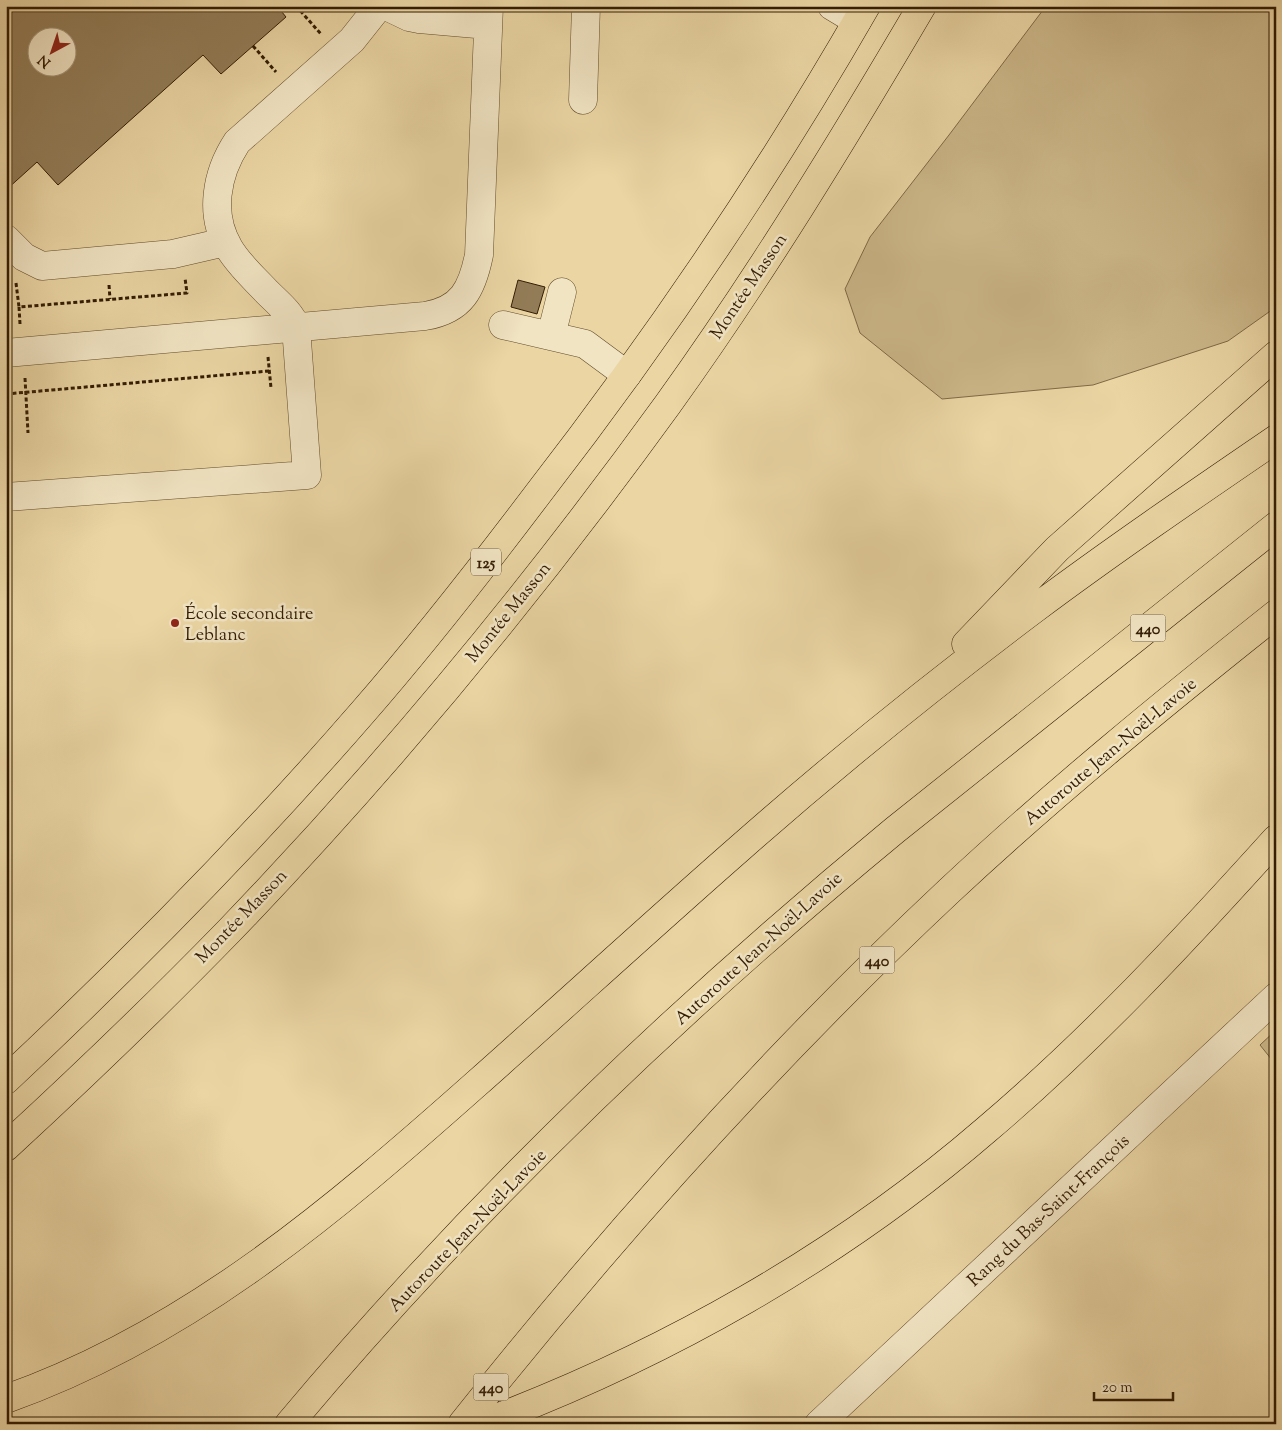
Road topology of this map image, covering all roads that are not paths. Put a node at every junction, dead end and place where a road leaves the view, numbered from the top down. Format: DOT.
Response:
graph roads {
  1 [pos="379,6"];
  2 [pos="386,6"];
  3 [pos="586,6"];
  4 [pos="832,6"];
  5 [pos="922,6"];
  6 [pos="861,14"];
  7 [pos="489,16"];
  8 [pos="583,100"];
  9 [pos="6,239"];
  10 [pos="225,242"];
  11 [pos="562,292"];
  12 [pos="503,325"];
  13 [pos="296,328"];
  14 [pos="551,336"];
  15 [pos="6,353"];
  16 [pos="1276,354"];
  17 [pos="627,376"];
  18 [pos="1276,439"];
  19 [pos="6,497"];
  20 [pos="1276,526"];
  21 [pos="1276,614"];
  22 [pos="903,711"];
  23 [pos="1276,838"];
  24 [pos="1276,997"];
  25 [pos="6,1080"];
  26 [pos="6,1147"];
  27 [pos="6,1399"];
  28 [pos="297,1414"];
  29 [pos="462,1424"];
  30 [pos="481,1424"];
  31 [pos="819,1424"];
  1 -- 10 [label="street"];
  2 -- 7 [label="street"];
  3 -- 8 [label="street"];
  4 -- 6 [label="street"];
  5 -- 26 [label="main road, Montée Masson"];
  6 -- 17 [label="main road, 125"];
  7 -- 13 [label="street"];
  9 -- 10 [label="street"];
  10 -- 13 [label="street"];
  11 -- 14 [label="street"];
  12 -- 14 [label="street"];
  13 -- 15 [label="street"];
  13 -- 19 [label="street"];
  14 -- 17 [label="street"];
  16 -- 22 [label="main road"];
  17 -- 25 [label="main road, 125"];
  18 -- 22 [label="main road"];
  20 -- 28 [label="main road, Autoroute Jean-Noël-Lavoie / 440"];
  21 -- 29 [label="main road, Autoroute Jean-Noël-Lavoie / 440"];
  22 -- 27 [label="main road"];
  23 -- 30 [label="main road"];
  24 -- 31 [label="street, Rang du Bas-Saint-François"];
}
